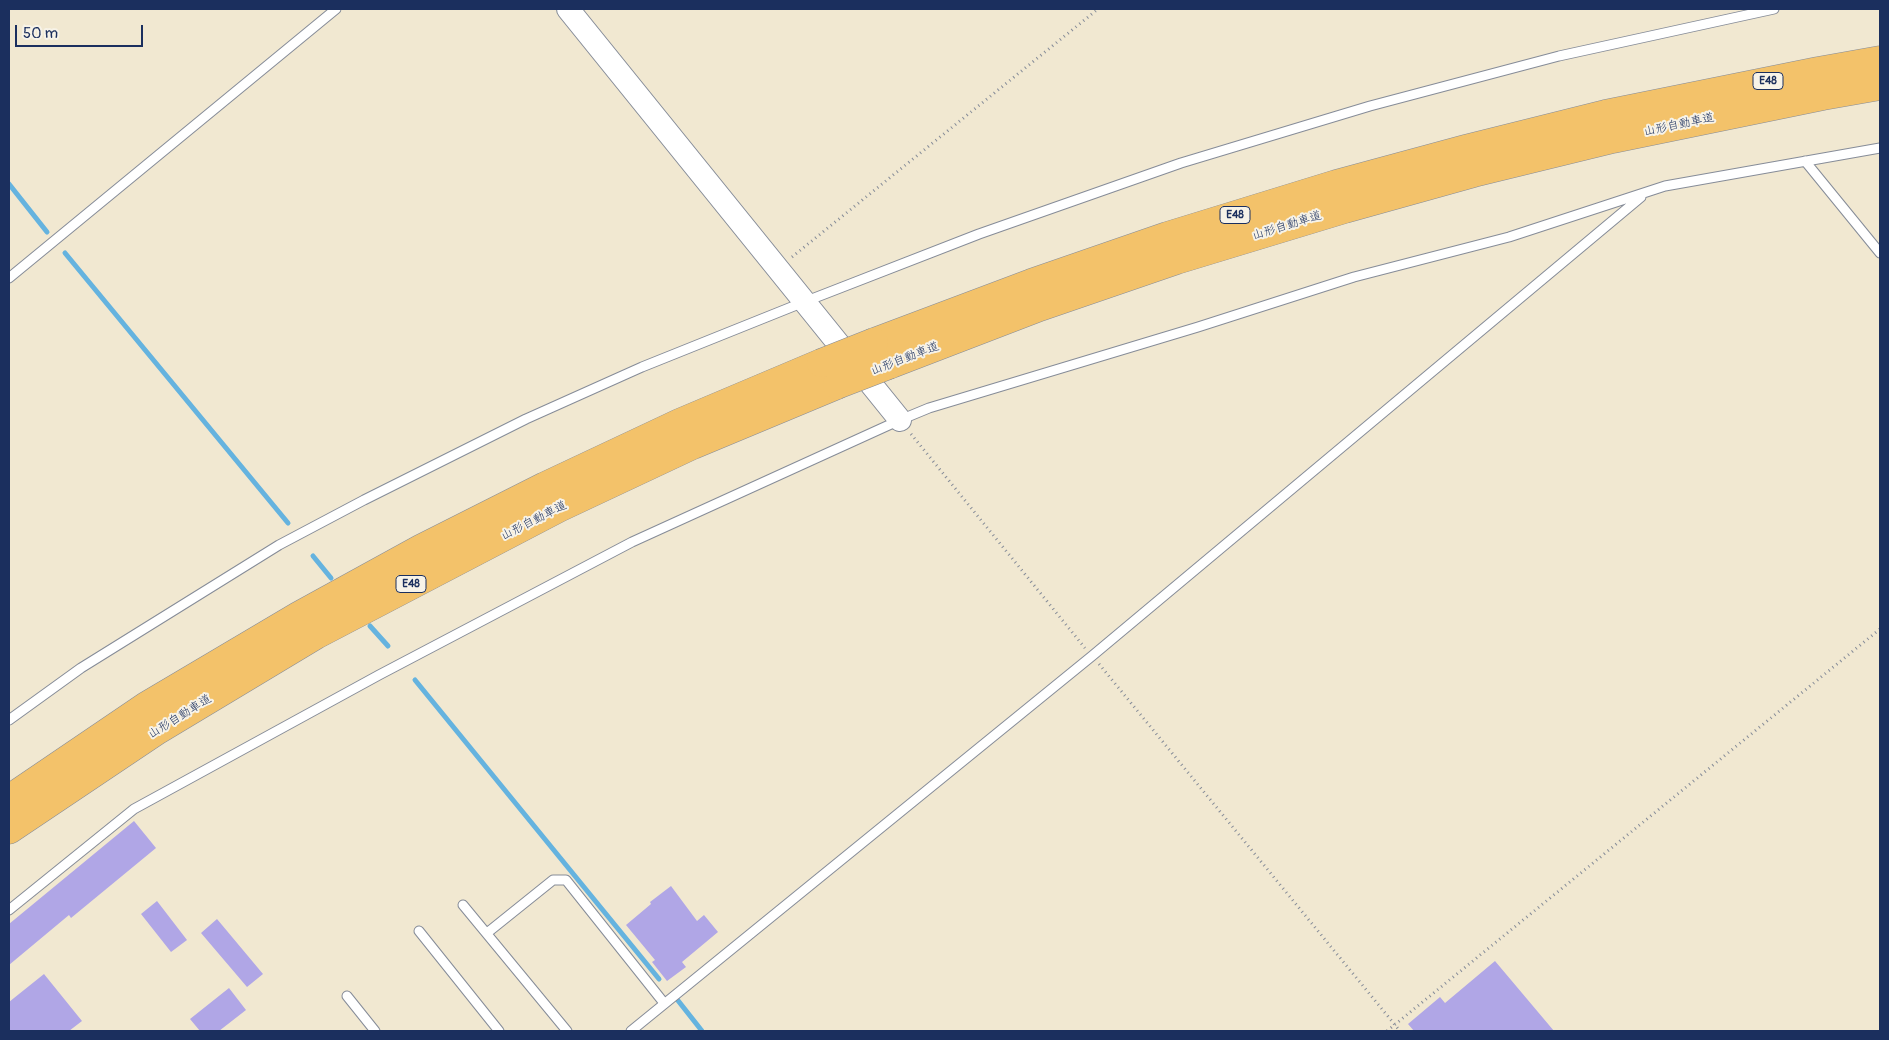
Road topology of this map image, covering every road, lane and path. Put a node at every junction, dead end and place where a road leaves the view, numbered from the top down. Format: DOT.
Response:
graph roads {
  1 [pos="336,9"];
  2 [pos="568,9"];
  3 [pos="1098,9"];
  4 [pos="1774,9"];
  5 [pos="1880,60"];
  6 [pos="1880,86"];
  7 [pos="1658,116"];
  8 [pos="1880,148"];
  9 [pos="1805,161"];
  10 [pos="1644,194"];
  11 [pos="1880,253"];
  12 [pos="778,269"];
  13 [pos="9,278"];
  14 [pos="804,302"];
  15 [pos="881,354"];
  16 [pos="900,420"];
  17 [pos="1880,629"];
  18 [pos="1092,656"];
  19 [pos="9,720"];
  20 [pos="9,799"];
  21 [pos="9,830"];
  22 [pos="463,905"];
  23 [pos="9,910"];
  24 [pos="418,931"];
  25 [pos="487,933"];
  26 [pos="347,996"];
  27 [pos="664,1003"];
  28 [pos="1394,1025"];
  29 [pos="375,1031"];
  30 [pos="499,1031"];
  31 [pos="567,1031"];
  32 [pos="631,1031"];
  33 [pos="1387,1031"];
  34 [pos="1400,1031"];
  1 -- 13 [label="lane"];
  2 -- 12 [label="street"];
  3 -- 12 [label="path"];
  4 -- 14 [label="lane"];
  5 -- 7 [label="highway, 山形自動車道 / E48"];
  6 -- 7 [label="highway, 山形自動車道 / E48"];
  7 -- 15 [label="highway, 山形自動車道 / E48"];
  8 -- 9 [label="lane"];
  9 -- 10 [label="lane"];
  9 -- 11 [label="lane"];
  10 -- 16 [label="lane"];
  10 -- 18 [label="lane"];
  12 -- 14 [label="street"];
  14 -- 16 [label="street"];
  14 -- 19 [label="lane"];
  15 -- 20 [label="highway, 山形自動車道 / E48, bridge"];
  15 -- 21 [label="highway, 山形自動車道 / E48, bridge"];
  16 -- 18 [label="path"];
  16 -- 23 [label="lane"];
  17 -- 28 [label="path"];
  18 -- 27 [label="lane"];
  18 -- 28 [label="path"];
  22 -- 25 [label="lane"];
  24 -- 30 [label="lane"];
  25 -- 27 [label="lane"];
  25 -- 31 [label="lane"];
  26 -- 29 [label="lane"];
  27 -- 32 [label="lane"];
  28 -- 33 [label="path"];
  28 -- 34 [label="path"];
}
